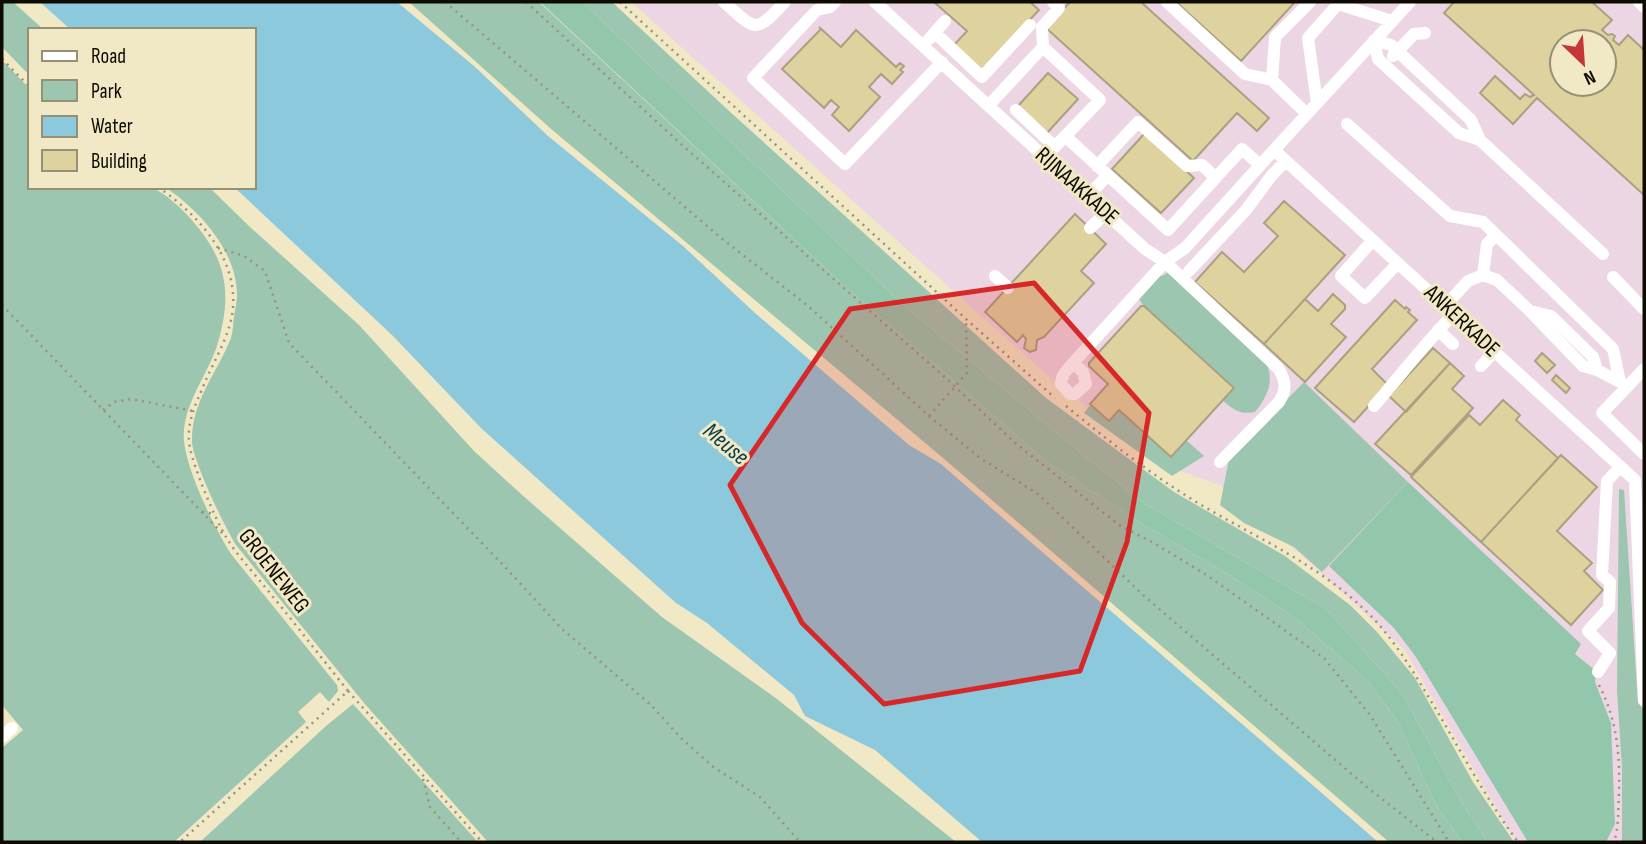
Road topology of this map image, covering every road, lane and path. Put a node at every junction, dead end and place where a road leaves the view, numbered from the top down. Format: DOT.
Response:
graph roads {
  1 [pos="444,2"];
  2 [pos="526,2"];
  3 [pos="620,2"];
  4 [pos="724,2"];
  5 [pos="785,2"];
  6 [pos="835,2"];
  7 [pos="875,2"];
  8 [pos="1053,2"];
  9 [pos="1167,2"];
  10 [pos="1310,2"];
  11 [pos="1410,2"];
  12 [pos="1639,2"];
  13 [pos="1644,7"];
  14 [pos="945,21"];
  15 [pos="1392,21"];
  16 [pos="1030,25"];
  17 [pos="934,33"];
  18 [pos="1425,33"];
  19 [pos="1374,40"];
  20 [pos="923,45"];
  21 [pos="1043,47"];
  22 [pos="1398,51"];
  23 [pos="2,59"];
  24 [pos="942,62"];
  25 [pos="1385,65"];
  26 [pos="1272,79"];
  27 [pos="28,85"];
  28 [pos="1317,103"];
  29 [pos="989,105"];
  30 [pos="1016,110"];
  31 [pos="1307,114"];
  32 [pos="1347,124"];
  33 [pos="1065,136"];
  34 [pos="1480,140"];
  35 [pos="1055,147"];
  36 [pos="1275,150"];
  37 [pos="1045,157"];
  38 [pos="1286,161"];
  39 [pos="1097,166"];
  40 [pos="1260,166"];
  41 [pos="1108,175"];
  42 [pos="1216,178"];
  43 [pos="161,189"];
  44 [pos="1088,196"];
  45 [pos="1106,213"];
  46 [pos="1090,228"];
  47 [pos="1496,235"];
  48 [pos="1373,240"];
  49 [pos="218,248"];
  50 [pos="1603,254"];
  51 [pos="1165,262"];
  52 [pos="1398,263"];
  53 [pos="1189,271"];
  54 [pos="1483,275"];
  55 [pos="995,276"];
  56 [pos="1613,277"];
  57 [pos="1008,288"];
  58 [pos="2,305"];
  59 [pos="1644,309"];
  60 [pos="1450,310"];
  61 [pos="966,319"];
  62 [pos="1438,330"];
  63 [pos="1453,344"];
  64 [pos="1495,351"];
  65 [pos="1073,363"];
  66 [pos="1481,366"];
  67 [pos="1644,369"];
  68 [pos="1623,385"];
  69 [pos="956,387"];
  70 [pos="1056,398"];
  71 [pos="1065,406"];
  72 [pos="1374,406"];
  73 [pos="103,410"];
  74 [pos="193,411"];
  75 [pos="929,416"];
  76 [pos="1644,454"];
  77 [pos="1220,462"];
  78 [pos="1620,467"];
  79 [pos="201,512"];
  80 [pos="216,514"];
  81 [pos="226,537"];
  82 [pos="1598,672"];
  83 [pos="348,691"];
  84 [pos="1644,700"];
  85 [pos="12,728"];
  86 [pos="2,737"];
  87 [pos="423,776"];
  88 [pos="180,842"];
  89 [pos="461,842"];
  90 [pos="482,842"];
  91 [pos="800,842"];
  92 [pos="1437,842"];
  93 [pos="1449,842"];
  94 [pos="1518,842"];
  95 [pos="1614,842"];
  1 -- 75 [label="path"];
  2 -- 69 [label="path"];
  3 -- 61 [label="path"];
  4 -- 5 [label="street"];
  6 -- 24 [label="street"];
  7 -- 20 [label="street, RIJNAAKKADE"];
  8 -- 21 [label="street"];
  9 -- 26 [label="street"];
  10 -- 26 [label="street"];
  11 -- 15 [label="street"];
  12 -- 13 [label="street"];
  14 -- 17 [label="street"];
  15 -- 19 [label="street"];
  15 -- 28 [label="street"];
  16 -- 17 [label="street"];
  17 -- 20 [label="street"];
  18 -- 22 [label="street"];
  19 -- 22 [label="street"];
  19 -- 25 [label="street"];
  19 -- 28 [label="street"];
  20 -- 24 [label="street, RIJNAAKKADE"];
  21 -- 29 [label="street"];
  21 -- 33 [label="street"];
  22 -- 25 [label="street"];
  22 -- 34 [label="street"];
  23 -- 27 [label="path"];
  24 -- 29 [label="street, RIJNAAKKADE"];
  25 -- 34 [label="street"];
  26 -- 31 [label="street"];
  28 -- 31 [label="street"];
  29 -- 37 [label="street, RIJNAAKKADE"];
  30 -- 35 [label="street"];
  31 -- 36 [label="street"];
  32 -- 47 [label="street"];
  33 -- 35 [label="street"];
  33 -- 39 [label="street"];
  34 -- 50 [label="street"];
  35 -- 37 [label="street"];
  36 -- 38 [label="street, ANKERKADE"];
  36 -- 40 [label="street"];
  37 -- 44 [label="street, RIJNAAKKADE"];
  38 -- 48 [label="street, ANKERKADE"];
  38 -- 53 [label="street"];
  39 -- 41 [label="street"];
  39 -- 42 [label="street"];
  40 -- 42 [label="street"];
  40 -- 51 [label="street"];
  41 -- 42 [label="street"];
  41 -- 44 [label="street"];
  43 -- 49 [label="path, GROENEWEG"];
  44 -- 45 [label="street, RIJNAAKKADE"];
  45 -- 46 [label="street"];
  45 -- 51 [label="street, RIJNAAKKADE"];
  47 -- 54 [label="street"];
  47 -- 68 [label="street"];
  48 -- 52 [label="street, ANKERKADE"];
  48 -- 52 [label="street"];
  49 -- 74 [label="path, GROENEWEG"];
  49 -- 91 [label="path"];
  51 -- 65 [label="street"];
  51 -- 77 [label="street, RIJNAAKKADE"];
  52 -- 60 [label="street, ANKERKADE"];
  54 -- 60 [label="street"];
  54 -- 68 [label="street"];
  55 -- 57 [label="street"];
  56 -- 59 [label="street"];
  58 -- 73 [label="path"];
  60 -- 62 [label="street"];
  60 -- 64 [label="street, ANKERKADE"];
  61 -- 69 [label="path"];
  61 -- 70 [label="path"];
  62 -- 63 [label="street"];
  62 -- 72 [label="street"];
  64 -- 66 [label="street"];
  64 -- 78 [label="street, ANKERKADE"];
  67 -- 68 [label="street"];
  68 -- 76 [label="street"];
  69 -- 75 [label="path"];
  69 -- 93 [label="path"];
  71 -- 94 [label="path"];
  73 -- 74 [label="path"];
  73 -- 79 [label="path"];
  74 -- 80 [label="path, GROENEWEG"];
  75 -- 92 [label="path"];
  78 -- 82 [label="street"];
  78 -- 84 [label="street, ANKERKADE"];
  79 -- 80 [label="path"];
  79 -- 81 [label="path"];
  80 -- 81 [label="path, GROENEWEG"];
  81 -- 83 [label="path, GROENEWEG"];
  82 -- 95 [label="path"];
  83 -- 87 [label="path, GROENEWEG"];
  83 -- 88 [label="path"];
  85 -- 86 [label="street"];
  87 -- 89 [label="path"];
  87 -- 90 [label="path, GROENEWEG"];
}
